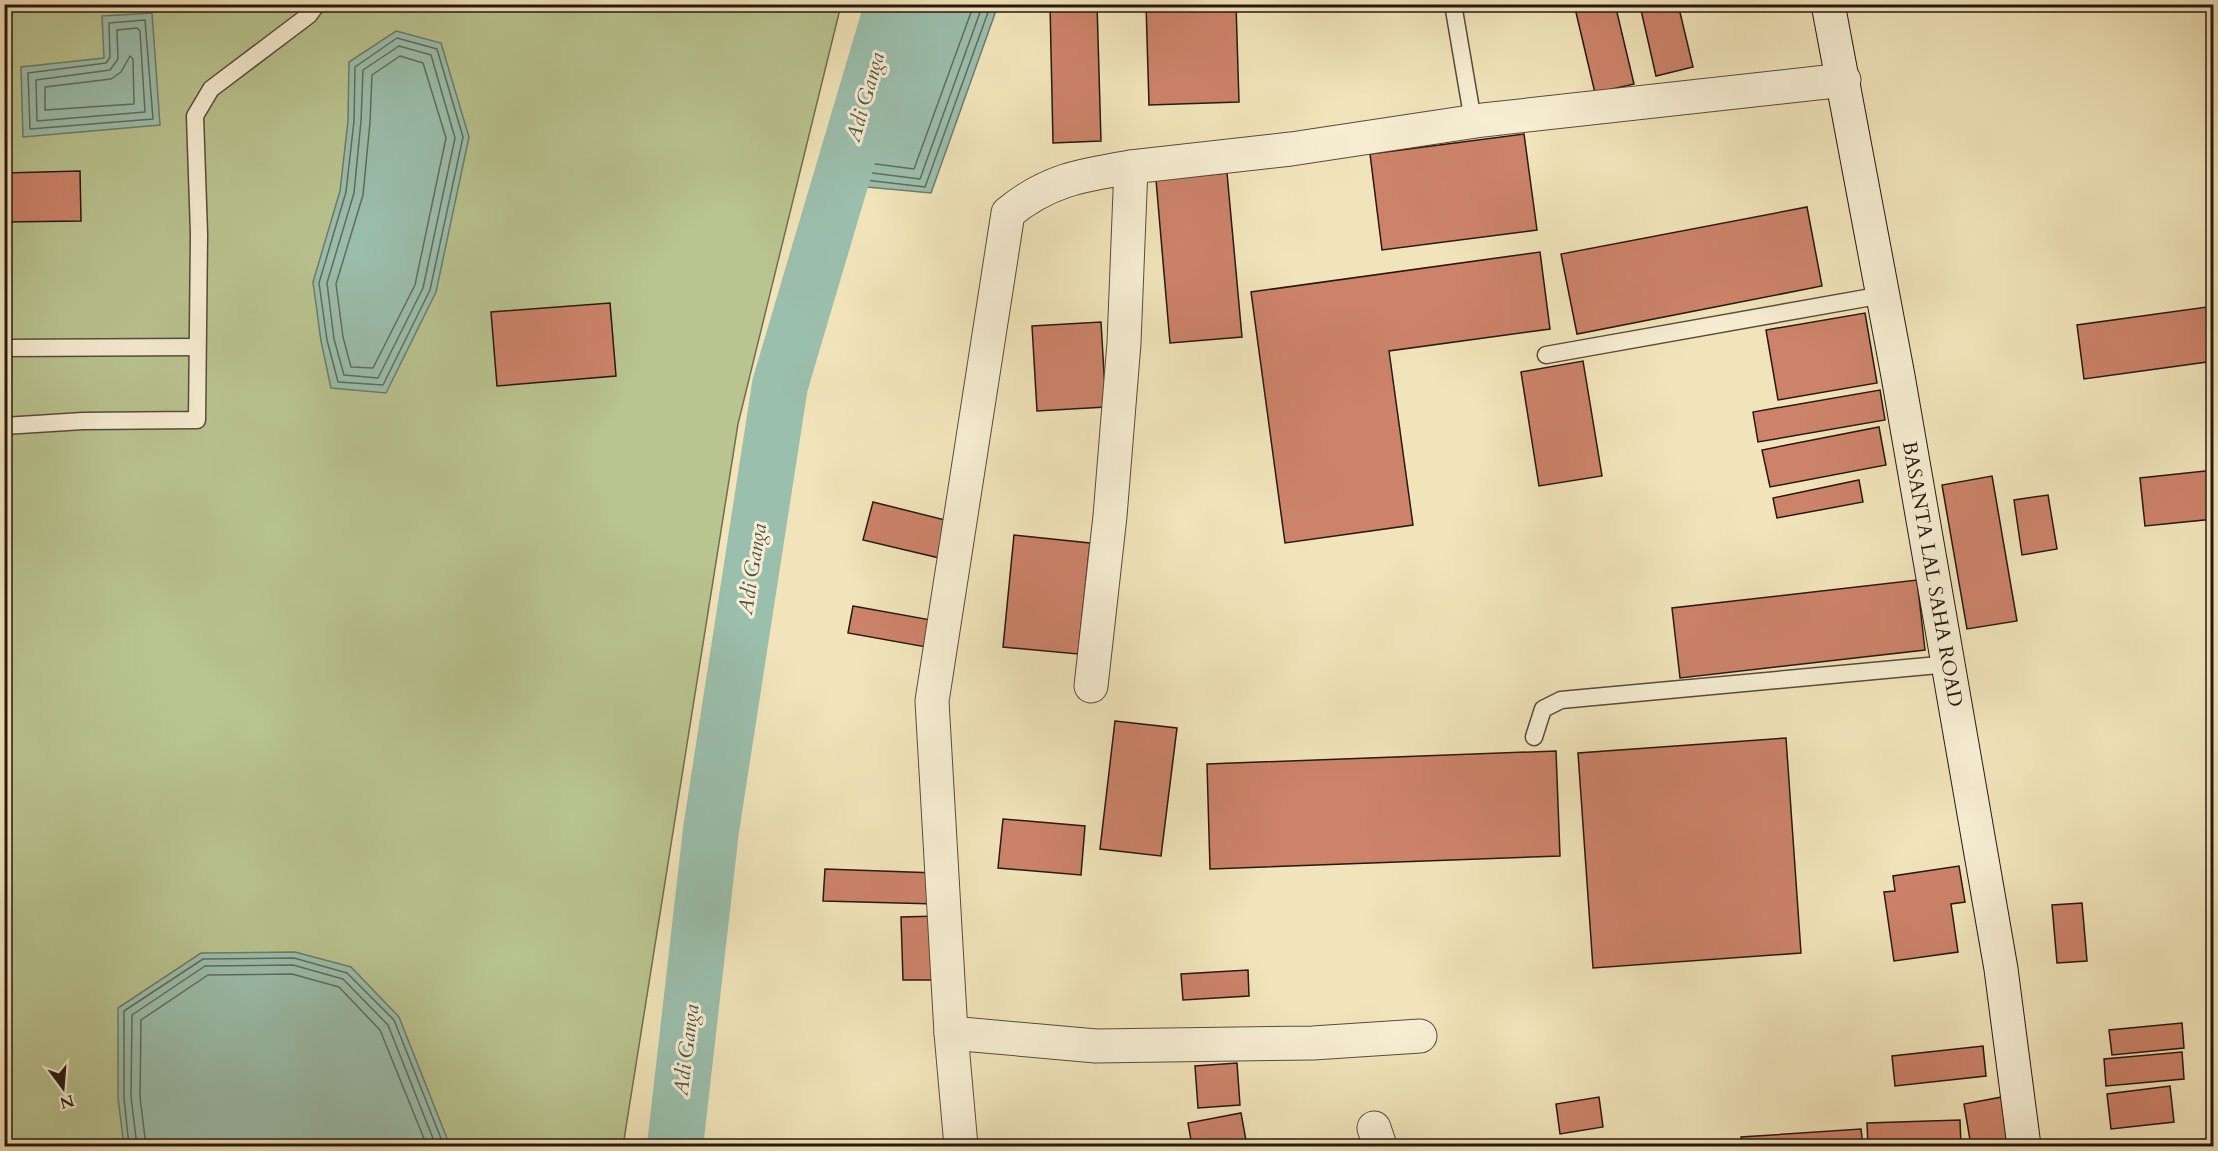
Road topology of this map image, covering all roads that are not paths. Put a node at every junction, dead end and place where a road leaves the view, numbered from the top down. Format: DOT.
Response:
graph roads {
  1 [pos="316,4"];
  2 [pos="1453,4"];
  3 [pos="1828,4"];
  4 [pos="1844,80"];
  5 [pos="1473,122"];
  6 [pos="1131,167"];
  7 [pos="1883,295"];
  8 [pos="198,347"];
  9 [pos="4,348"];
  10 [pos="1546,355"];
  11 [pos="4,426"];
  12 [pos="1949,664"];
  13 [pos="1091,686"];
  14 [pos="1534,737"];
  15 [pos="951,1033"];
  16 [pos="1420,1036"];
  17 [pos="961,1146"];
  18 [pos="2024,1146"];
  1 -- 8 [label="lane"];
  2 -- 5 [label="lane"];
  3 -- 4 [label="street, BASANTA LAL SAHA ROAD"];
  4 -- 5 [label="street"];
  4 -- 7 [label="street, BASANTA LAL SAHA ROAD"];
  5 -- 6 [label="street"];
  6 -- 13 [label="street"];
  6 -- 15 [label="street"];
  7 -- 10 [label="lane"];
  7 -- 12 [label="street, BASANTA LAL SAHA ROAD"];
  8 -- 9 [label="lane"];
  8 -- 11 [label="lane"];
  12 -- 14 [label="lane"];
  12 -- 18 [label="street, BASANTA LAL SAHA ROAD"];
  15 -- 16 [label="street"];
  15 -- 17 [label="street"];
}
